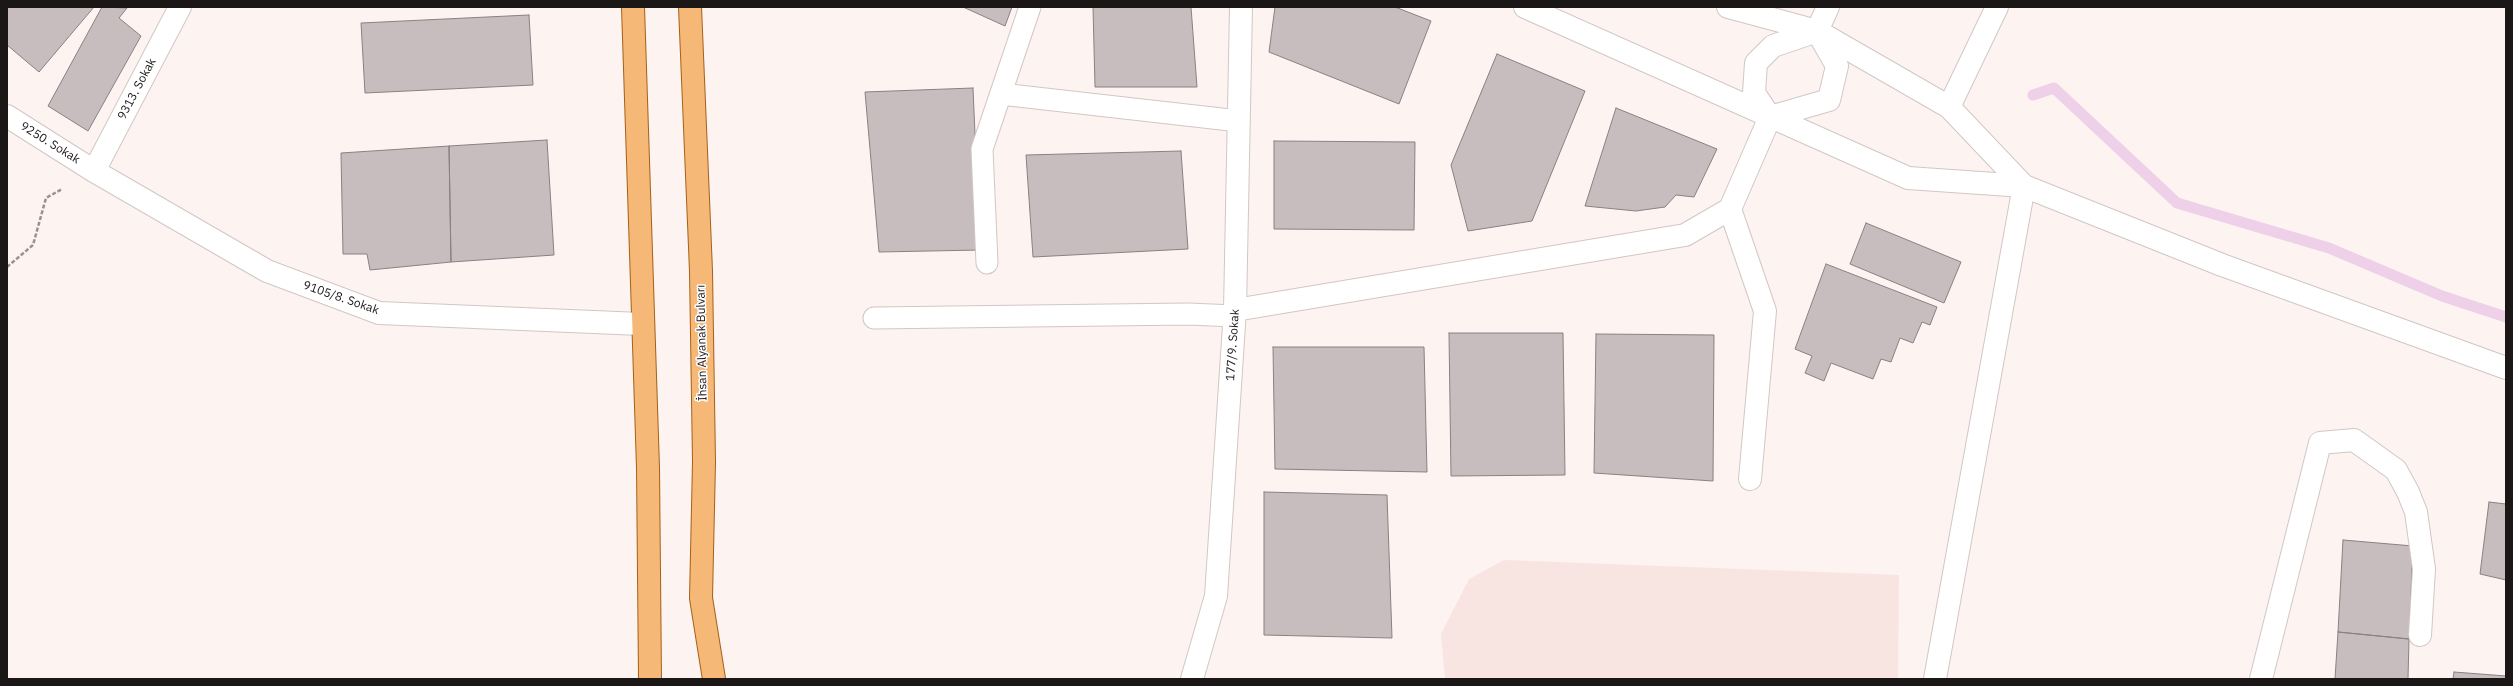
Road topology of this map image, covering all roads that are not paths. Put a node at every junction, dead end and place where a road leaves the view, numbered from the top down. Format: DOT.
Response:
graph roads {
  1 [pos="180,7"];
  2 [pos="633,7"];
  3 [pos="690,7"];
  4 [pos="1030,7"];
  5 [pos="1241,7"];
  6 [pos="1526,7"];
  7 [pos="1728,7"];
  8 [pos="1828,7"];
  9 [pos="1996,7"];
  10 [pos="1817,31"];
  11 [pos="1001,94"];
  12 [pos="1949,107"];
  13 [pos="7,116"];
  14 [pos="1770,117"];
  15 [pos="1239,121"];
  16 [pos="94,171"];
  17 [pos="2024,186"];
  18 [pos="1730,209"];
  19 [pos="987,263"];
  20 [pos="1235,313"];
  21 [pos="874,318"];
  22 [pos="642,324"];
  23 [pos="2506,368"];
  24 [pos="1750,479"];
  25 [pos="2420,635"];
  26 [pos="650,679"];
  27 [pos="714,679"];
  28 [pos="1192,679"];
  29 [pos="1935,679"];
  30 [pos="2261,679"];
  1 -- 16 [label="street, 9313. Sokak"];
  2 -- 22 [label="main road"];
  3 -- 27 [label="main road, İhsan Alyanak Bulvarı"];
  4 -- 11 [label="lane"];
  5 -- 15 [label="street, 177/9. Sokak"];
  6 -- 14 [label="street"];
  7 -- 10 [label="street"];
  8 -- 10 [label="street"];
  9 -- 12 [label="street"];
  10 -- 12 [label="street"];
  10 -- 14 [label="street"];
  10 -- 14 [label="street"];
  11 -- 15 [label="lane"];
  11 -- 19 [label="lane"];
  12 -- 17 [label="street"];
  13 -- 16 [label="street, 9250. Sokak"];
  14 -- 17 [label="street"];
  14 -- 18 [label="street"];
  15 -- 20 [label="street, 177/9. Sokak"];
  16 -- 22 [label="street, 9105/8. Sokak"];
  17 -- 23 [label="street"];
  17 -- 29 [label="street"];
  18 -- 20 [label="street"];
  18 -- 24 [label="street"];
  20 -- 21 [label="lane"];
  20 -- 28 [label="street, 177/9. Sokak"];
  22 -- 26 [label="main road"];
  25 -- 30 [label="street"];
}
